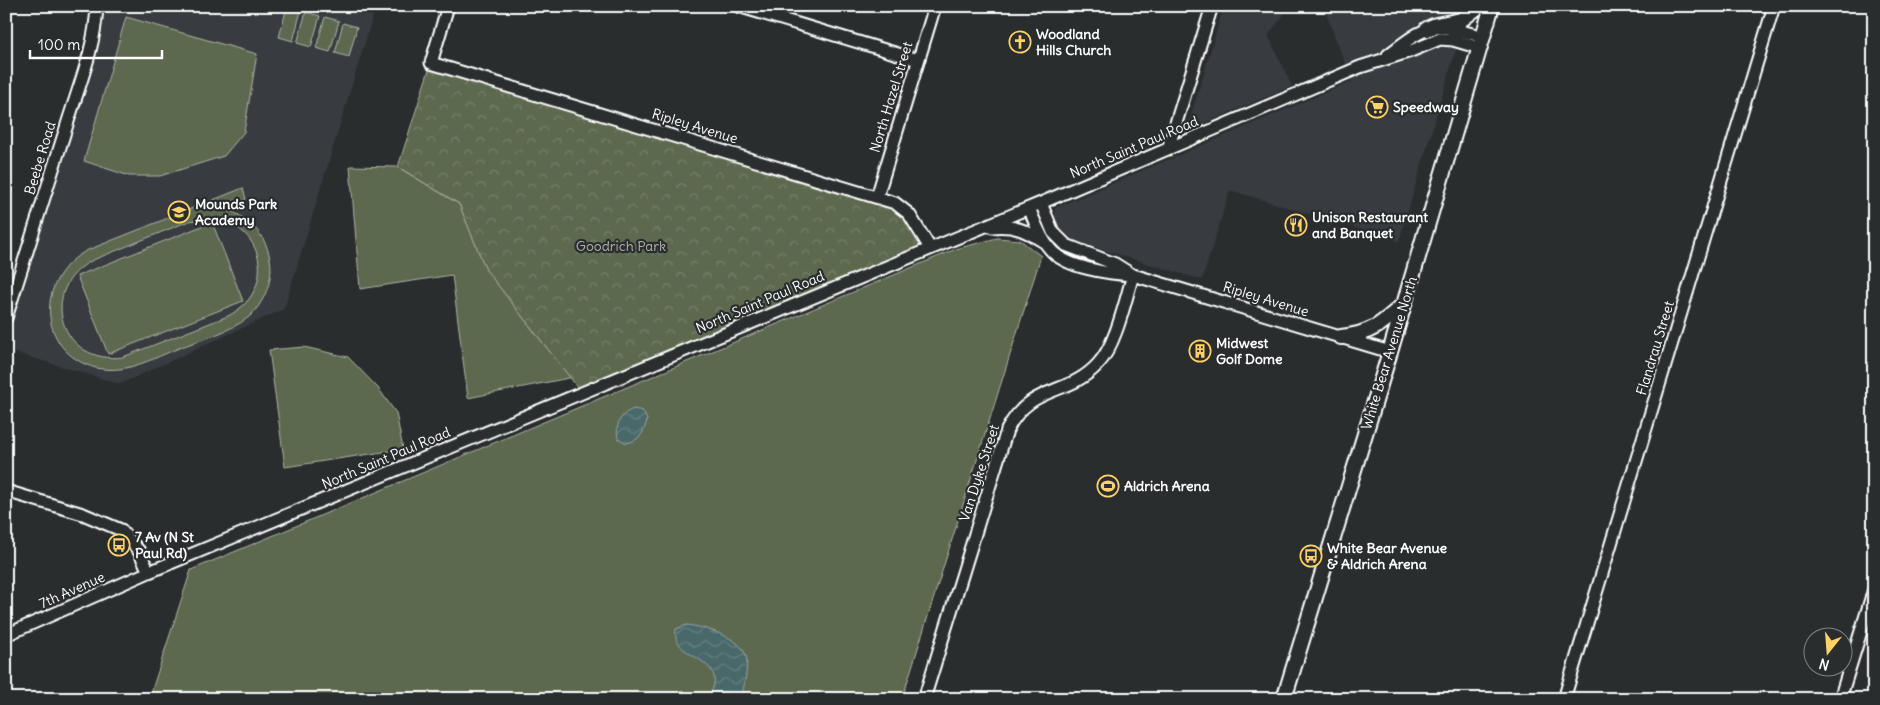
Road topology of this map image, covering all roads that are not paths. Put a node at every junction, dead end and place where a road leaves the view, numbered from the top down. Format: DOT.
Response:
graph roads {
  1 [pos="97,6"];
  2 [pos="448,6"];
  3 [pos="738,6"];
  4 [pos="935,6"];
  5 [pos="1212,6"];
  6 [pos="1479,6"];
  7 [pos="1492,6"];
  8 [pos="1774,6"];
  9 [pos="1427,29"];
  10 [pos="1482,43"];
  11 [pos="1383,59"];
  12 [pos="918,60"];
  13 [pos="1168,149"];
  14 [pos="876,196"];
  15 [pos="1041,203"];
  16 [pos="1029,208"];
  17 [pos="980,228"];
  18 [pos="1044,242"];
  19 [pos="930,248"];
  20 [pos="1133,275"];
  21 [pos="1404,304"];
  22 [pos="6,318"];
  23 [pos="1341,338"];
  24 [pos="1390,352"];
  25 [pos="6,491"];
  26 [pos="149,572"];
  27 [pos="1874,589"];
  28 [pos="6,635"];
  29 [pos="924,699"];
  30 [pos="1284,699"];
  31 [pos="1564,699"];
  32 [pos="1840,699"];
  1 -- 22 [label="street, Beebe Road"];
  2 -- 14 [label="street, Ripley Avenue"];
  3 -- 12 [label="street"];
  4 -- 12 [label="street, North Hazel Street"];
  5 -- 13 [label="street"];
  6 -- 9 [label="main road"];
  7 -- 10 [label="main road, White Bear Avenue North"];
  8 -- 31 [label="street, Flandrau Street"];
  9 -- 10 [label="street, North Saint Paul Road"];
  9 -- 11 [label="street, North Saint Paul Road"];
  10 -- 11 [label="street, North Saint Paul Road"];
  10 -- 21 [label="main road, White Bear Avenue North"];
  11 -- 13 [label="street, North Saint Paul Road"];
  12 -- 14 [label="street, North Hazel Street"];
  13 -- 15 [label="street, North Saint Paul Road"];
  14 -- 19 [label="street, Ripley Avenue"];
  15 -- 16 [label="street, North Saint Paul Road"];
  15 -- 20 [label="street, Ripley Avenue"];
  16 -- 17 [label="street, North Saint Paul Road"];
  16 -- 18 [label="street, Ripley Avenue"];
  17 -- 18 [label="street"];
  17 -- 19 [label="street, North Saint Paul Road"];
  18 -- 20 [label="street, Ripley Avenue"];
  19 -- 26 [label="street, North Saint Paul Road"];
  20 -- 23 [label="street, Ripley Avenue"];
  20 -- 29 [label="street, Van Dyke Street"];
  21 -- 23 [label="main road"];
  21 -- 24 [label="main road, White Bear Avenue North"];
  23 -- 24 [label="street, Ripley Avenue"];
  24 -- 30 [label="main road, White Bear Avenue North"];
  25 -- 26 [label="street"];
  26 -- 28 [label="street, 7th Avenue"];
  27 -- 32 [label="street"];
}
